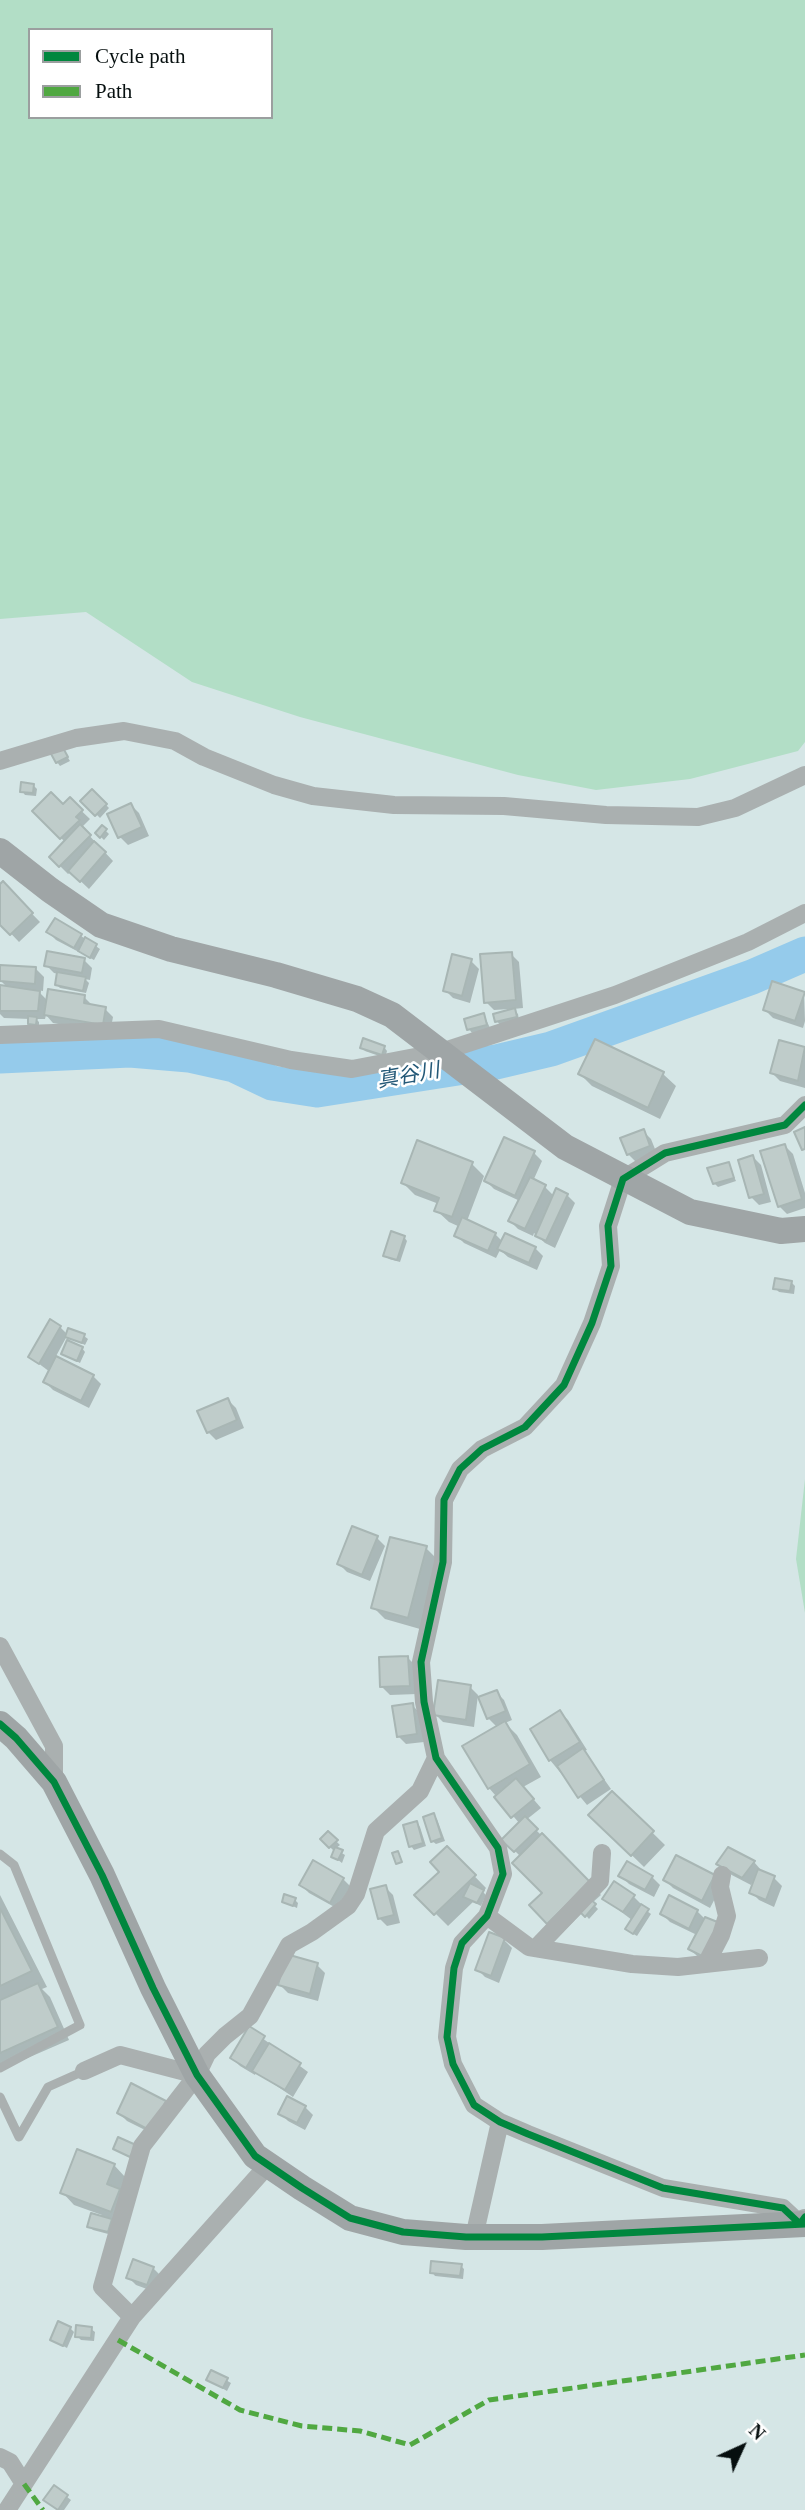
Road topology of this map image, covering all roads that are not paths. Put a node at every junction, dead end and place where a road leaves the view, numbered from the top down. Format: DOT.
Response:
graph roads {
  1 [pos="0,761"];
  2 [pos="805,775"];
  3 [pos="0,850"];
  4 [pos="805,913"];
  5 [pos="0,1035"];
  6 [pos="447,1056"];
  7 [pos="805,1105"];
  8 [pos="623,1179"];
  9 [pos="805,1229"];
  10 [pos="0,1646"];
  11 [pos="0,1724"];
  12 [pos="436,1758"];
  13 [pos="54,1782"];
  14 [pos="601,1853"];
  15 [pos="0,1854"];
  16 [pos="722,1875"];
  17 [pos="486,1916"];
  18 [pos="536,1948"];
  19 [pos="759,1958"];
  20 [pos="706,1964"];
  21 [pos="0,2068"];
  22 [pos="84,2071"];
  23 [pos="197,2075"];
  24 [pos="0,2097"];
  25 [pos="500,2122"];
  26 [pos="268,2165"];
  27 [pos="803,2221"];
  28 [pos="474,2236"];
  29 [pos="132,2317"];
  30 [pos="0,2457"];
  31 [pos="24,2484"];
  32 [pos="7,2510"];
  1 -- 2 [label="street"];
  3 -- 6 [label="street"];
  4 -- 6 [label="street"];
  5 -- 6 [label="street"];
  6 -- 8 [label="street"];
  7 -- 8 [label="street"];
  8 -- 9 [label="street"];
  8 -- 12 [label="street"];
  10 -- 13 [label="street"];
  11 -- 13 [label="street"];
  12 -- 17 [label="street"];
  12 -- 23 [label="street"];
  13 -- 23 [label="street"];
  14 -- 18 [label="street"];
  15 -- 21 [label="lane"];
  16 -- 20 [label="street"];
  17 -- 18 [label="street"];
  17 -- 25 [label="street"];
  18 -- 20 [label="street"];
  19 -- 20 [label="street"];
  22 -- 23 [label="street"];
  22 -- 24 [label="lane"];
  23 -- 26 [label="street"];
  23 -- 29 [label="street"];
  25 -- 27 [label="street"];
  25 -- 28 [label="street"];
  26 -- 28 [label="street"];
  26 -- 29 [label="street"];
  27 -- 28 [label="street"];
  29 -- 31 [label="street"];
  30 -- 31 [label="street"];
  31 -- 32 [label="street"];
}
